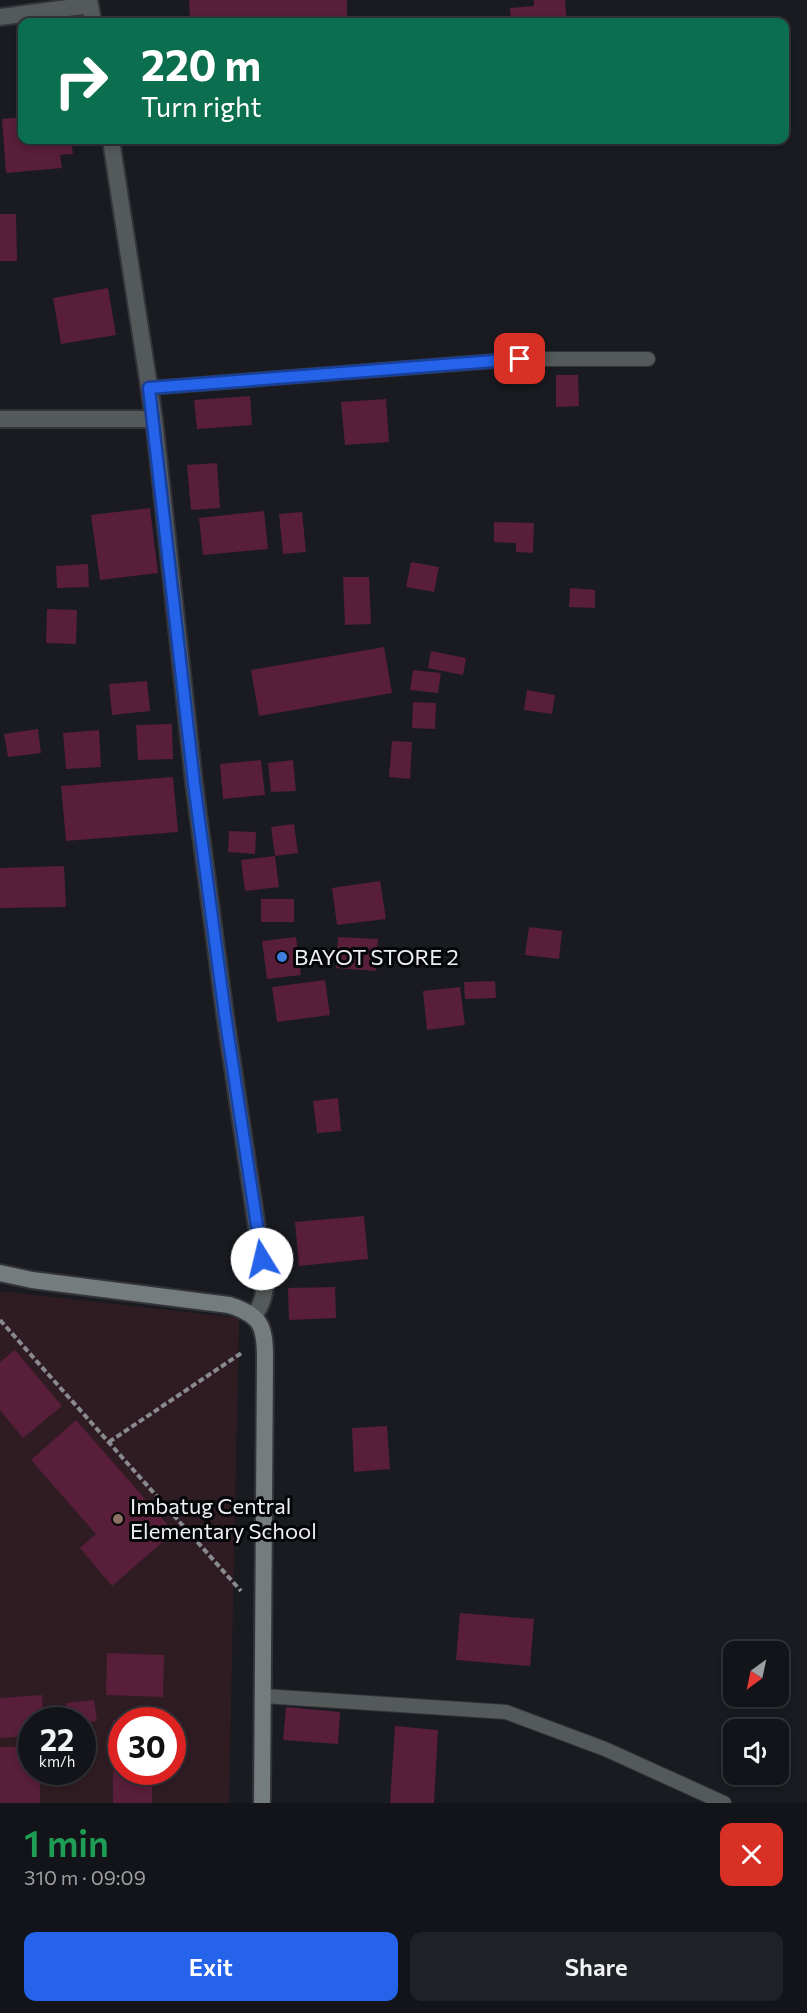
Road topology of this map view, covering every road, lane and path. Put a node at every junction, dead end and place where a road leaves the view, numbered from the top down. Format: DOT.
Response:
graph roads {
  1 [pos="90,2"];
  2 [pos="0,17"];
  3 [pos="92,18"];
  4 [pos="112,144"];
  5 [pos="648,360"];
  6 [pos="149,388"];
  7 [pos="0,419"];
  8 [pos="154,419"];
  9 [pos="0,1273"];
  10 [pos="254,1316"];
  11 [pos="0,1320"];
  12 [pos="265,1337"];
  13 [pos="109,1442"];
  14 [pos="263,1617"];
  15 [pos="263,1696"];
  16 [pos="262,1803"];
  17 [pos="724,1803"];
  1 -- 2 [label="street"];
  1 -- 3 [label="street"];
  4 -- 6 [label="street"];
  5 -- 6 [label="lane"];
  6 -- 8 [label="street"];
  7 -- 8 [label="street"];
  8 -- 10 [label="street"];
  9 -- 10 [label="main road"];
  10 -- 12 [label="main road"];
  11 -- 13 [label="path"];
  12 -- 13 [label="path"];
  12 -- 14 [label="main road"];
  13 -- 14 [label="path"];
  14 -- 15 [label="main road"];
  15 -- 16 [label="main road"];
  15 -- 17 [label="lane"];
}
